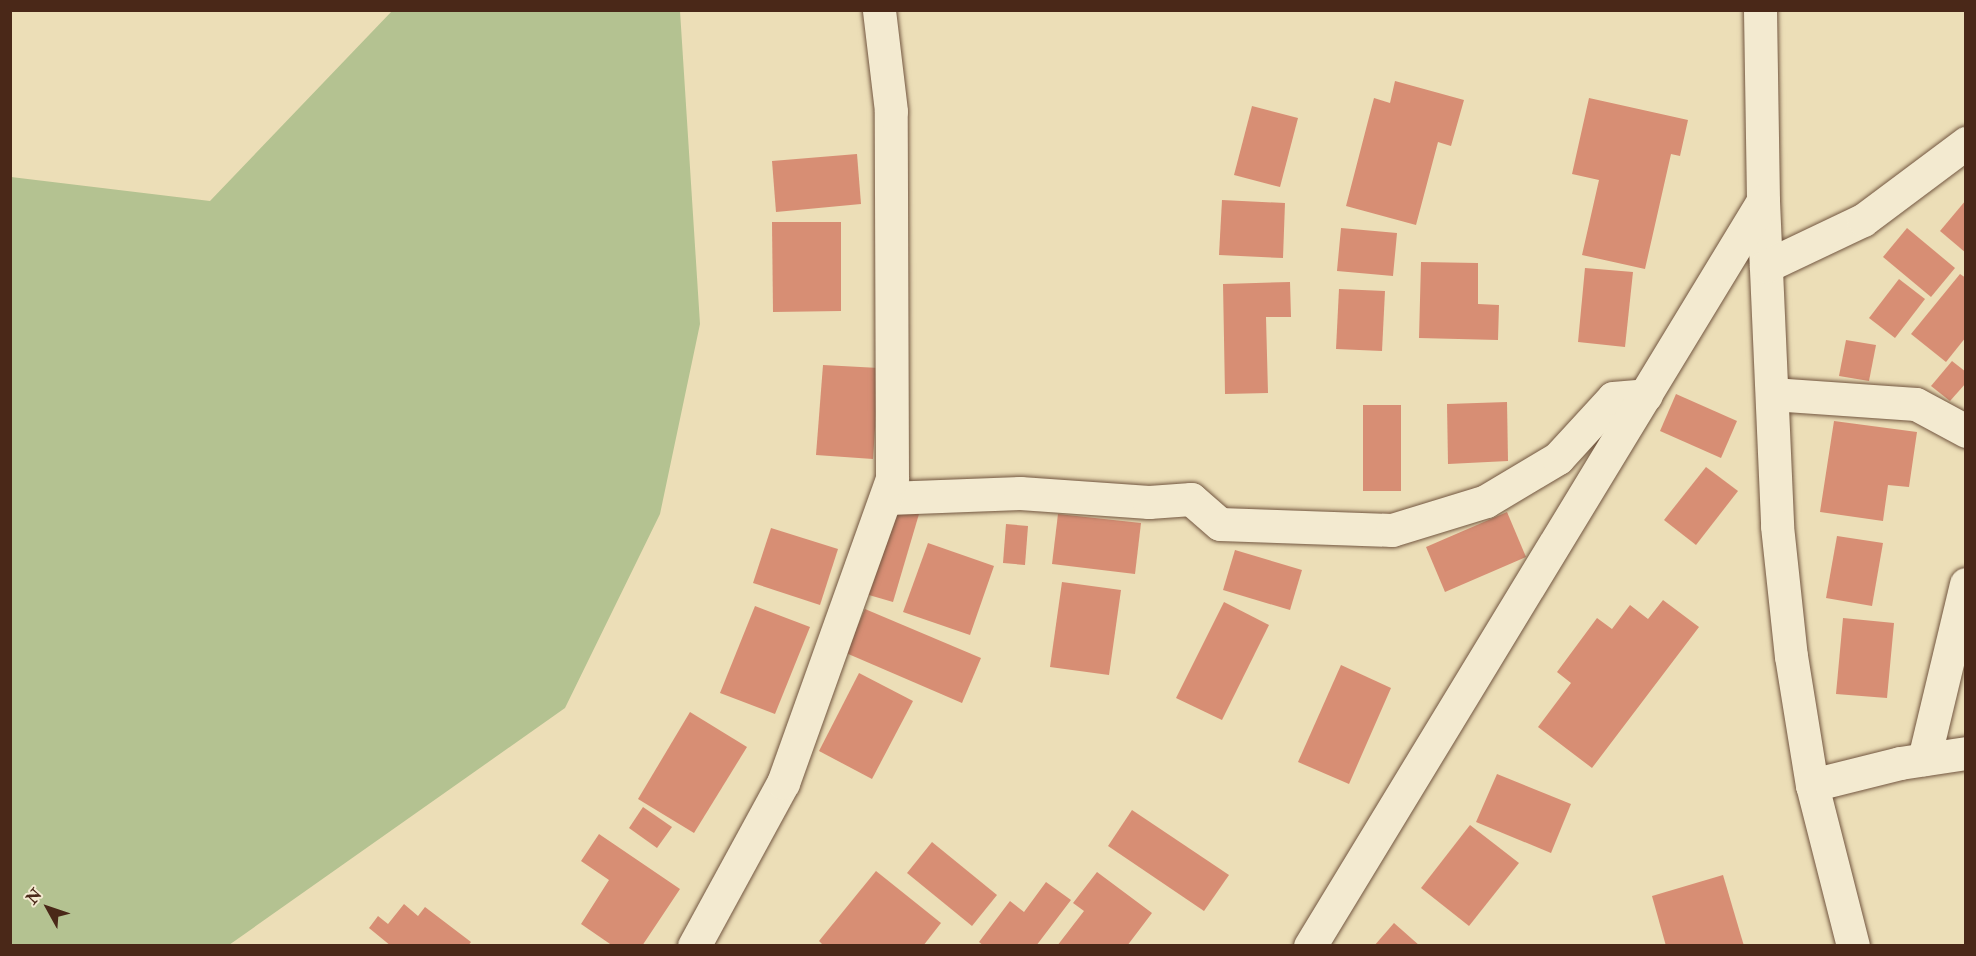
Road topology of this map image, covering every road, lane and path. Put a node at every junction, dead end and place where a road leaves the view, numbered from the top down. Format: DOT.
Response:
graph roads {
  1 [pos="879,10"];
  2 [pos="1760,10"];
  3 [pos="1965,143"];
  4 [pos="1763,201"];
  5 [pos="1766,266"];
  6 [pos="1772,394"];
  7 [pos="1646,395"];
  8 [pos="1965,431"];
  9 [pos="888,498"];
  10 [pos="1965,584"];
  11 [pos="1965,753"];
  12 [pos="1924,759"];
  13 [pos="1812,785"];
  14 [pos="694,945"];
  15 [pos="1310,945"];
  16 [pos="1853,945"];
  1 -- 9 [label="street"];
  2 -- 4 [label="street"];
  3 -- 5 [label="street"];
  4 -- 5 [label="street"];
  4 -- 7 [label="street"];
  5 -- 6 [label="street"];
  6 -- 8 [label="street"];
  6 -- 13 [label="street"];
  7 -- 9 [label="street"];
  7 -- 15 [label="street"];
  9 -- 14 [label="street"];
  10 -- 12 [label="street"];
  11 -- 12 [label="street"];
  12 -- 13 [label="street"];
  13 -- 16 [label="street"];
}
